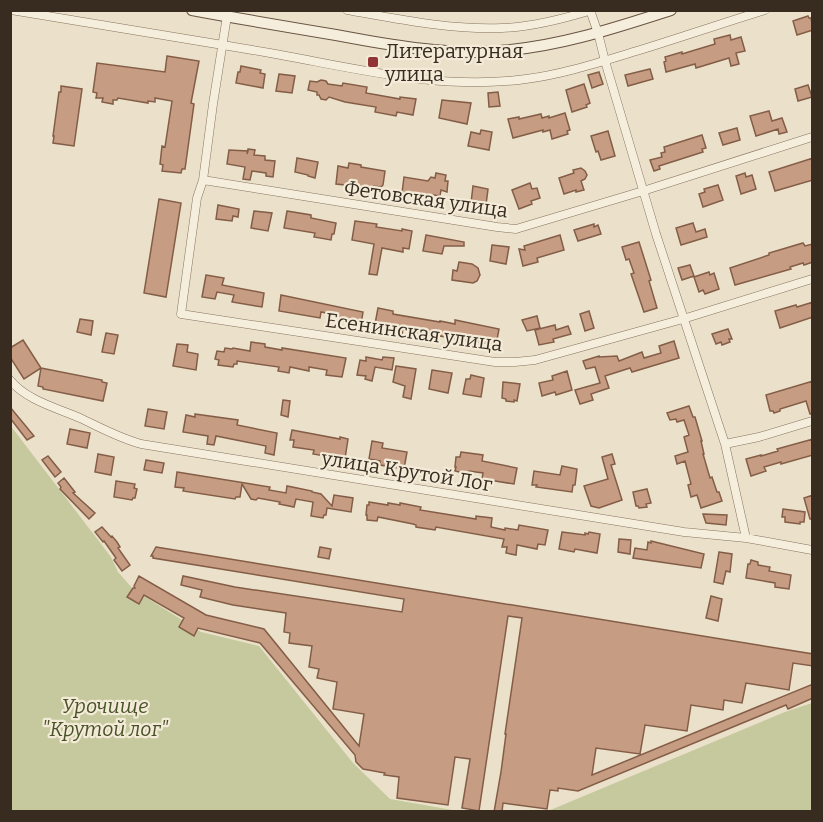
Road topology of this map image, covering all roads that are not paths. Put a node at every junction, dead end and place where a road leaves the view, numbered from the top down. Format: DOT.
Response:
graph roads {
  1 [pos="11,10"];
  2 [pos="192,10"];
  3 [pos="347,10"];
  4 [pos="671,10"];
  5 [pos="765,10"];
  6 [pos="591,11"];
  7 [pos="57,14"];
  8 [pos="227,16"];
  9 [pos="598,33"];
  10 [pos="222,44"];
  11 [pos="605,61"];
  12 [pos="813,137"];
  13 [pos="203,180"];
  14 [pos="643,191"];
  15 [pos="813,279"];
  16 [pos="683,319"];
  17 [pos="10,380"];
  18 [pos="813,420"];
  19 [pos="725,444"];
  20 [pos="746,538"];
  21 [pos="813,550"];
  1 -- 7 [label="street"];
  2 -- 8 [label="main road"];
  3 -- 6 [label="street"];
  4 -- 9 [label="main road"];
  5 -- 11 [label="street"];
  6 -- 9 [label="street"];
  7 -- 10 [label="street"];
  8 -- 9 [label="main road"];
  8 -- 10 [label="street"];
  9 -- 11 [label="street"];
  10 -- 11 [label="street"];
  10 -- 13 [label="street"];
  11 -- 14 [label="street"];
  12 -- 14 [label="street, Фетовская улица"];
  13 -- 14 [label="street, Фетовская улица"];
  13 -- 16 [label="street, Есенинская улица"];
  14 -- 16 [label="street"];
  15 -- 16 [label="street, Есенинская улица"];
  16 -- 19 [label="street"];
  17 -- 20 [label="street, улица Крутой Лог"];
  18 -- 19 [label="street"];
  19 -- 20 [label="street"];
  20 -- 21 [label="street, улица Крутой Лог"];
}
